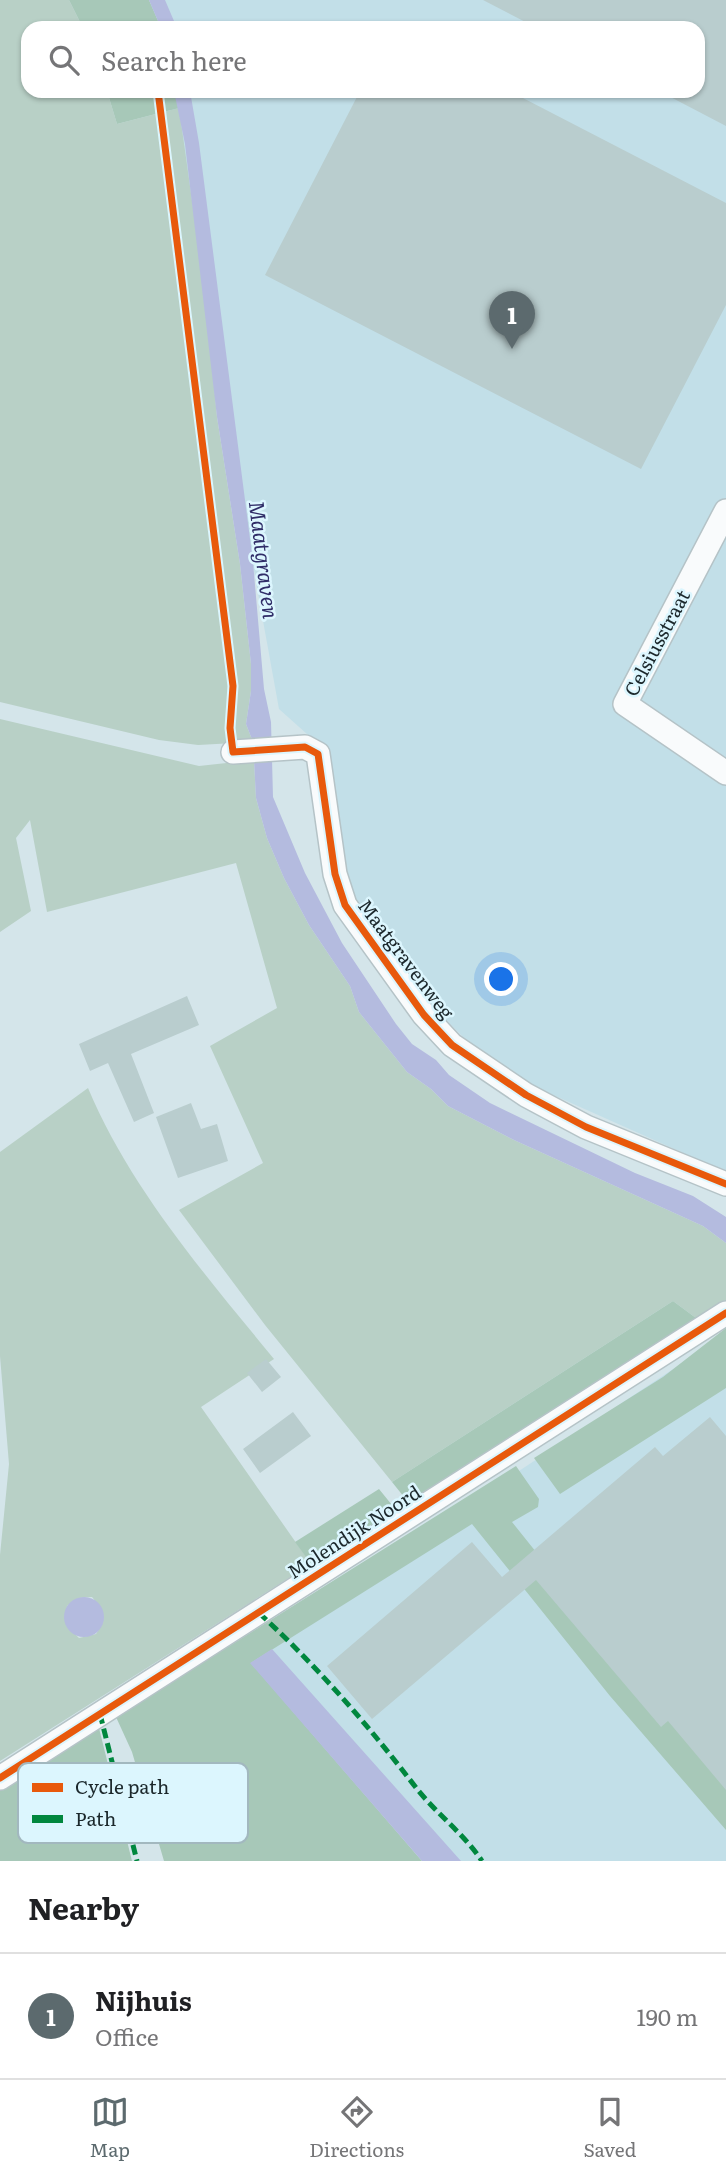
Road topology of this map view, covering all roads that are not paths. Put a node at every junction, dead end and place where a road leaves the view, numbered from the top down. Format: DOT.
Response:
graph roads {
  1 [pos="726,511"];
  2 [pos="241,752"];
  3 [pos="726,773"];
  4 [pos="726,1184"];
  5 [pos="726,1313"];
  6 [pos="23,1763"];
  7 [pos="18,1766"];
  8 [pos="0,1778"];
  1 -- 3 [label="street, Celsiusstraat"];
  2 -- 4 [label="street, Maatgravenweg"];
  5 -- 6 [label="street, Molendijk Noord"];
  7 -- 8 [label="street, Molendijk Noord"];
}
